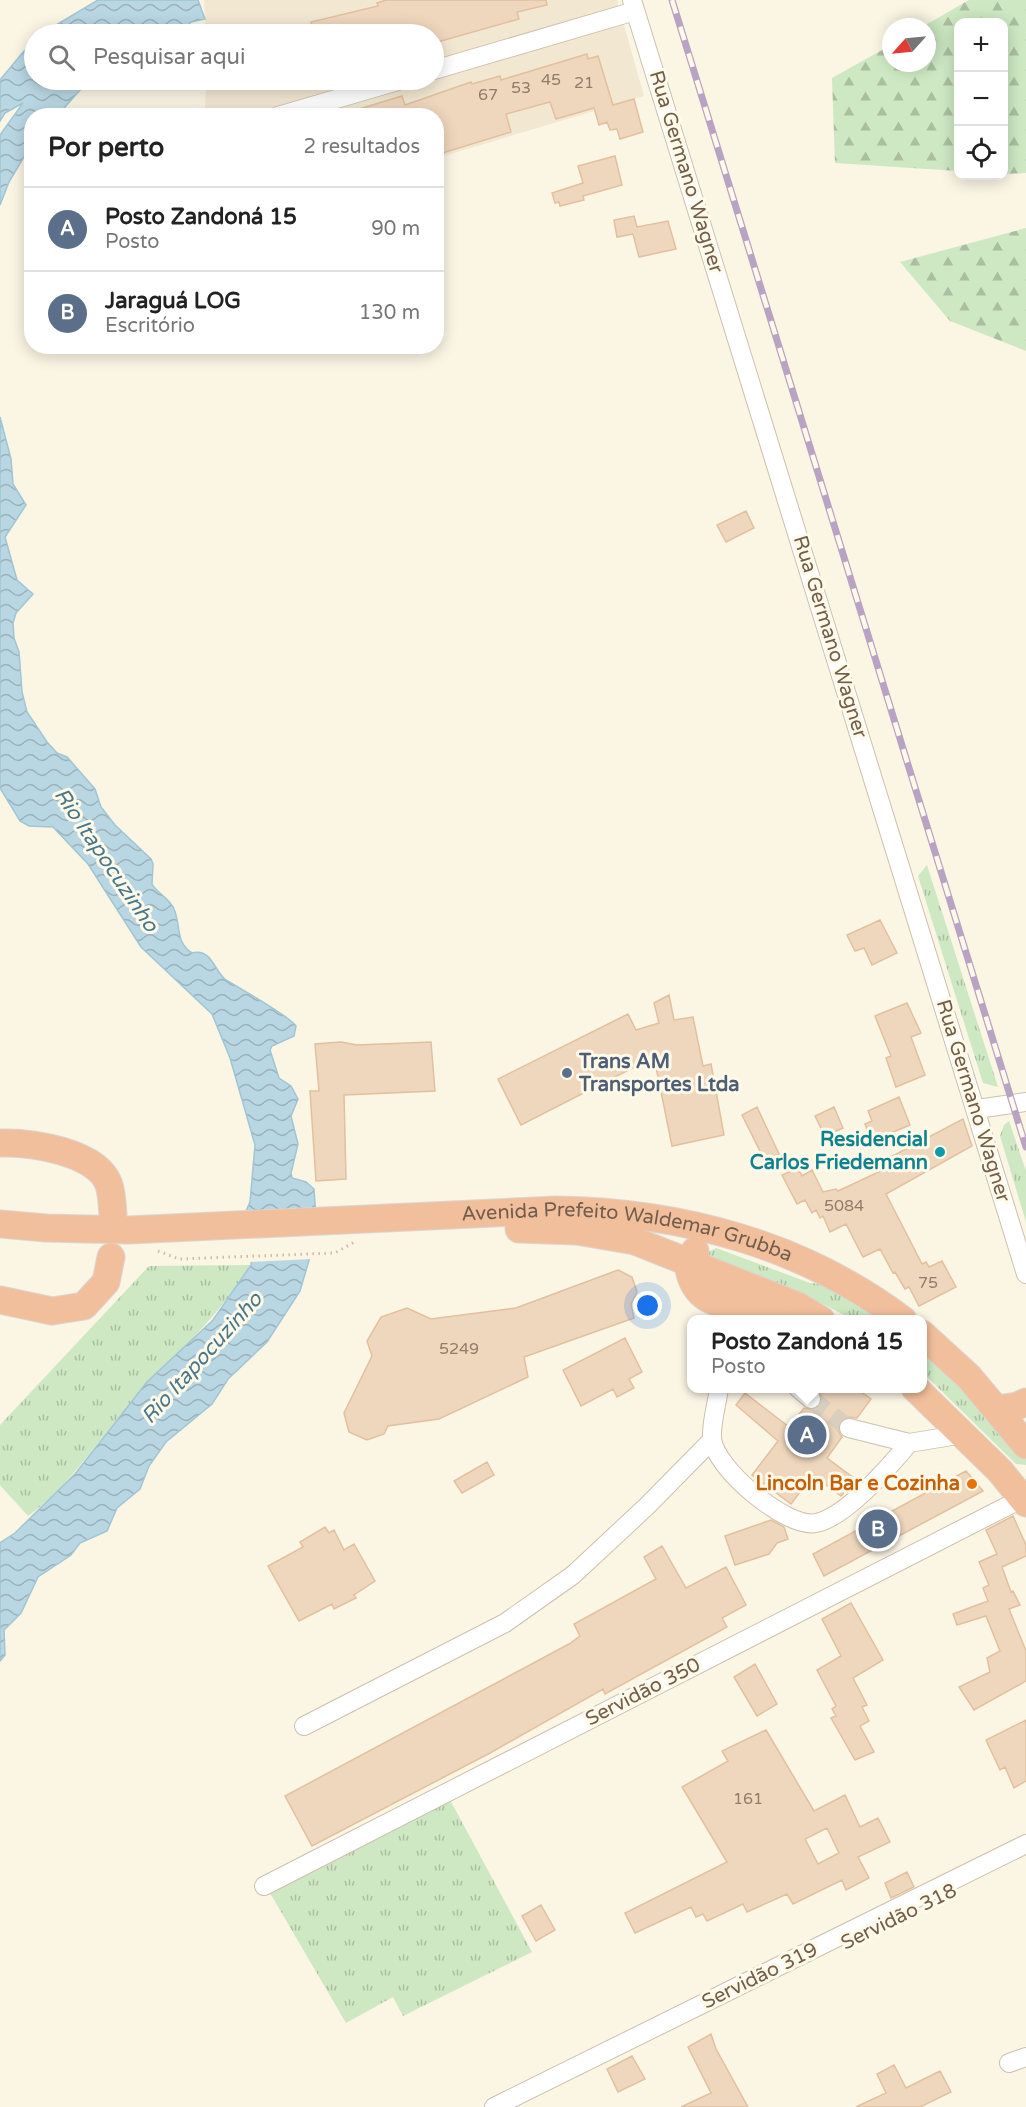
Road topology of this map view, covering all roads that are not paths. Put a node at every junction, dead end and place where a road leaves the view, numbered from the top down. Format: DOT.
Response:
graph roads {
  1 [pos="634,5"];
  2 [pos="444,67"];
  3 [pos="367,90"];
  4 [pos="305,108"];
  5 [pos="1026,1102"];
  6 [pos="976,1109"];
  7 [pos="0,1143"];
  8 [pos="113,1214"];
  9 [pos="0,1224"];
  10 [pos="334,1238"];
  11 [pos="745,1238"];
  12 [pos="0,1240"];
  13 [pos="178,1245"];
  14 [pos="111,1257"];
  15 [pos="689,1260"];
  16 [pos="1026,1274"];
  17 [pos="0,1300"];
  18 [pos="727,1312"];
  19 [pos="810,1313"];
  20 [pos="896,1315"];
  21 [pos="927,1339"];
  22 [pos="718,1393"];
  23 [pos="919,1393"];
  24 [pos="1017,1407"];
  25 [pos="849,1428"];
  26 [pos="964,1434"];
  27 [pos="712,1440"];
  28 [pos="909,1443"];
  29 [pos="1026,1445"];
  30 [pos="1025,1493"];
  31 [pos="304,1726"];
  32 [pos="1026,1844"];
  33 [pos="1026,1855"];
  34 [pos="264,1886"];
  35 [pos="494,2107"];
  36 [pos="513,2107"];
  1 -- 2 [label="street"];
  1 -- 6 [label="street, Rua Germano Wagner"];
  3 -- 4 [label="street"];
  5 -- 6 [label="street"];
  6 -- 16 [label="street, Rua Germano Wagner"];
  7 -- 8 [label="highway"];
  9 -- 13 [label="highway"];
  10 -- 11 [label="highway, Avenida Prefeito Waldemar Grubba"];
  10 -- 13 [label="highway"];
  10 -- 15 [label="highway, Avenida Prefeito Waldemar Grubba"];
  11 -- 15 [label="highway"];
  11 -- 20 [label="highway, Avenida Prefeito Waldemar Grubba"];
  12 -- 13 [label="highway"];
  14 -- 17 [label="highway"];
  15 -- 18 [label="highway"];
  15 -- 19 [label="highway, Avenida Prefeito Waldemar Grubba"];
  18 -- 19 [label="highway"];
  21 -- 24 [label="highway"];
  22 -- 27 [label="street"];
  23 -- 26 [label="highway"];
  24 -- 29 [label="highway"];
  25 -- 28 [label="street"];
  26 -- 28 [label="street"];
  26 -- 30 [label="highway"];
  27 -- 28 [label="street"];
  27 -- 31 [label="street"];
  30 -- 34 [label="street, Servidão 350"];
  32 -- 35 [label="street, Servidão 319"];
  33 -- 36 [label="street, Servidão 318"];
}
